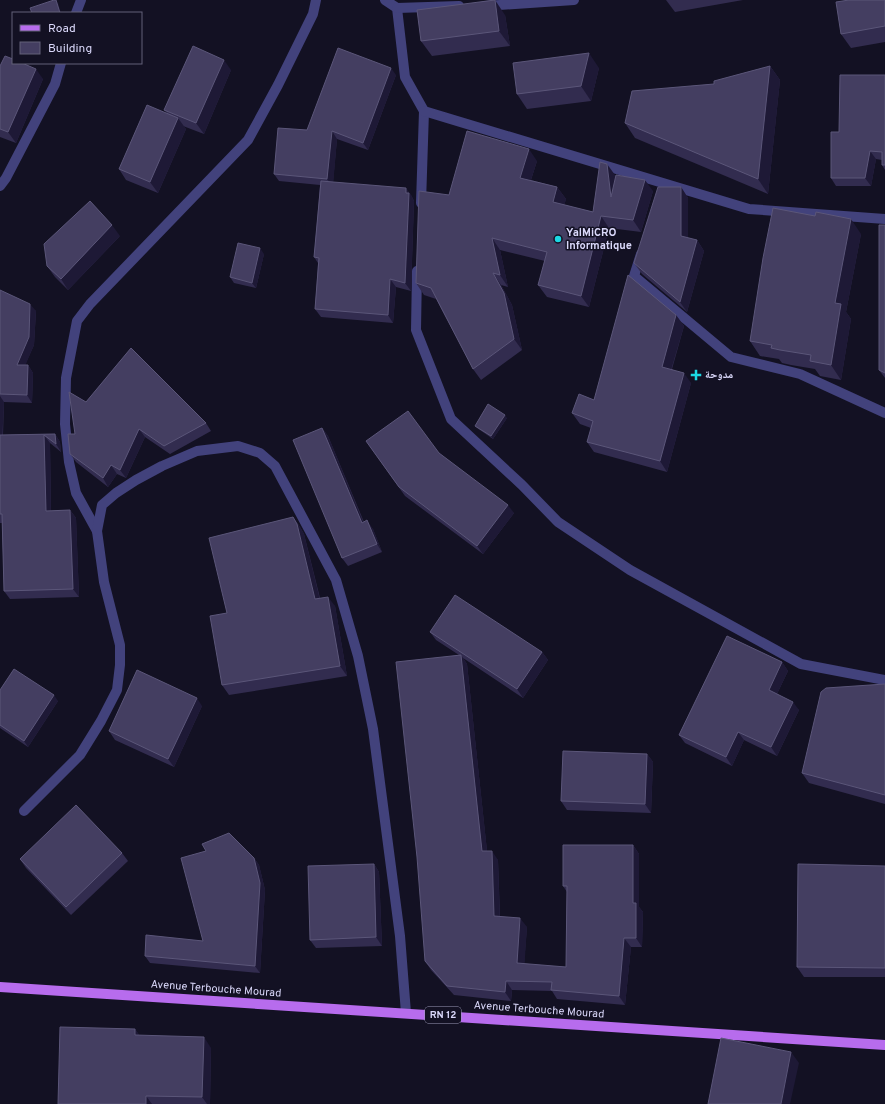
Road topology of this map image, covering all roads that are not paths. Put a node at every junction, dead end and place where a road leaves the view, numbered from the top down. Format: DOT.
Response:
graph roads {
  1 [pos="81,0"];
  2 [pos="316,0"];
  3 [pos="384,0"];
  4 [pos="574,0"];
  5 [pos="397,8"];
  6 [pos="76,12"];
  7 [pos="61,64"];
  8 [pos="424,111"];
  9 [pos="0,186"];
  10 [pos="421,216"];
  11 [pos="885,219"];
  12 [pos="643,248"];
  13 [pos="418,262"];
  14 [pos="885,413"];
  15 [pos="97,531"];
  16 [pos="885,680"];
  17 [pos="24,811"];
  18 [pos="0,987"];
  19 [pos="406,1013"];
  20 [pos="885,1045"];
  1 -- 6 [label="street"];
  2 -- 15 [label="street"];
  3 -- 5 [label="street"];
  4 -- 5 [label="street"];
  5 -- 8 [label="street"];
  7 -- 9 [label="street"];
  8 -- 10 [label="street"];
  8 -- 11 [label="street"];
  12 -- 14 [label="street"];
  13 -- 16 [label="street"];
  15 -- 17 [label="street"];
  15 -- 19 [label="street"];
  18 -- 19 [label="main road, Avenue Terbouche Mourad / RN 12"];
  19 -- 20 [label="main road, Avenue Terbouche Mourad / RN 12"];
}
